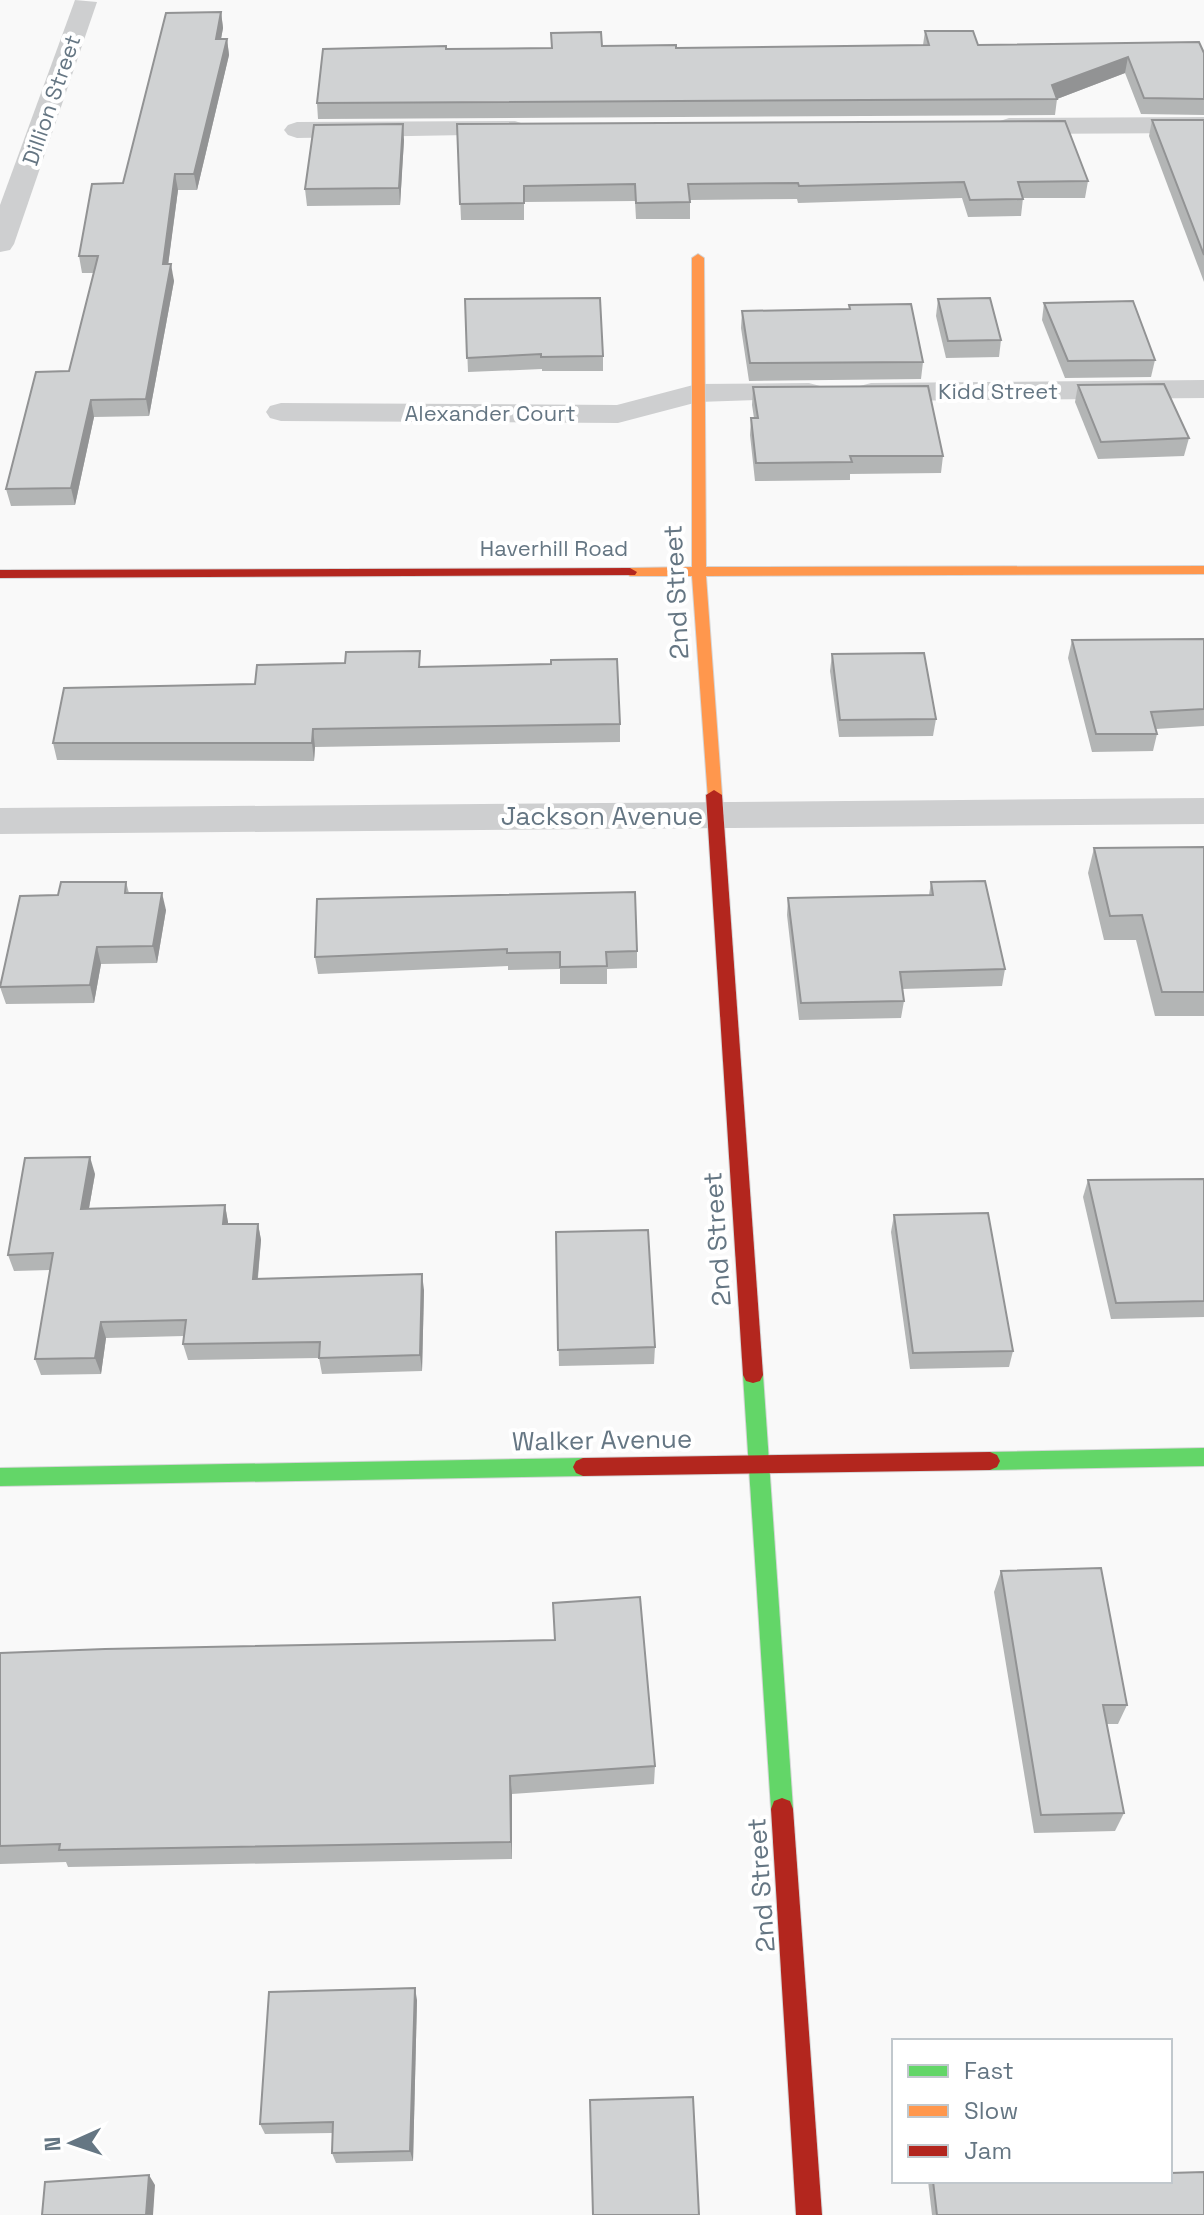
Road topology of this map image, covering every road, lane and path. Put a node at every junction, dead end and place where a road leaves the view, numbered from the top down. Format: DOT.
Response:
graph roads {
  1 [pos="85,2"];
  2 [pos="1204,125"];
  3 [pos="981,126"];
  4 [pos="536,129"];
  5 [pos="297,130"];
  6 [pos="0,244"];
  7 [pos="698,258"];
  8 [pos="1204,389"];
  9 [pos="697,393"];
  10 [pos="281,412"];
  11 [pos="1204,570"];
  12 [pos="699,572"];
  13 [pos="0,574"];
  14 [pos="1204,811"];
  15 [pos="716,816"];
  16 [pos="0,821"];
  17 [pos="1204,1457"];
  18 [pos="758,1463"];
  19 [pos="0,1477"];
  20 [pos="809,2215"];
  1 -- 6 [label="street, Dillion Street"];
  2 -- 3 [label="street"];
  4 -- 5 [label="street"];
  7 -- 9 [label="street, 2nd Street"];
  8 -- 9 [label="street, Kidd Street"];
  9 -- 10 [label="street, Alexander Court"];
  9 -- 12 [label="street, 2nd Street"];
  11 -- 12 [label="street, Haverhill Road"];
  12 -- 13 [label="street, Haverhill Road"];
  12 -- 15 [label="street, 2nd Street"];
  14 -- 15 [label="street, Jackson Avenue"];
  15 -- 16 [label="street, Jackson Avenue"];
  15 -- 18 [label="street, 2nd Street"];
  17 -- 18 [label="street, Walker Avenue"];
  18 -- 19 [label="street, Walker Avenue"];
  18 -- 20 [label="street, 2nd Street"];
}
